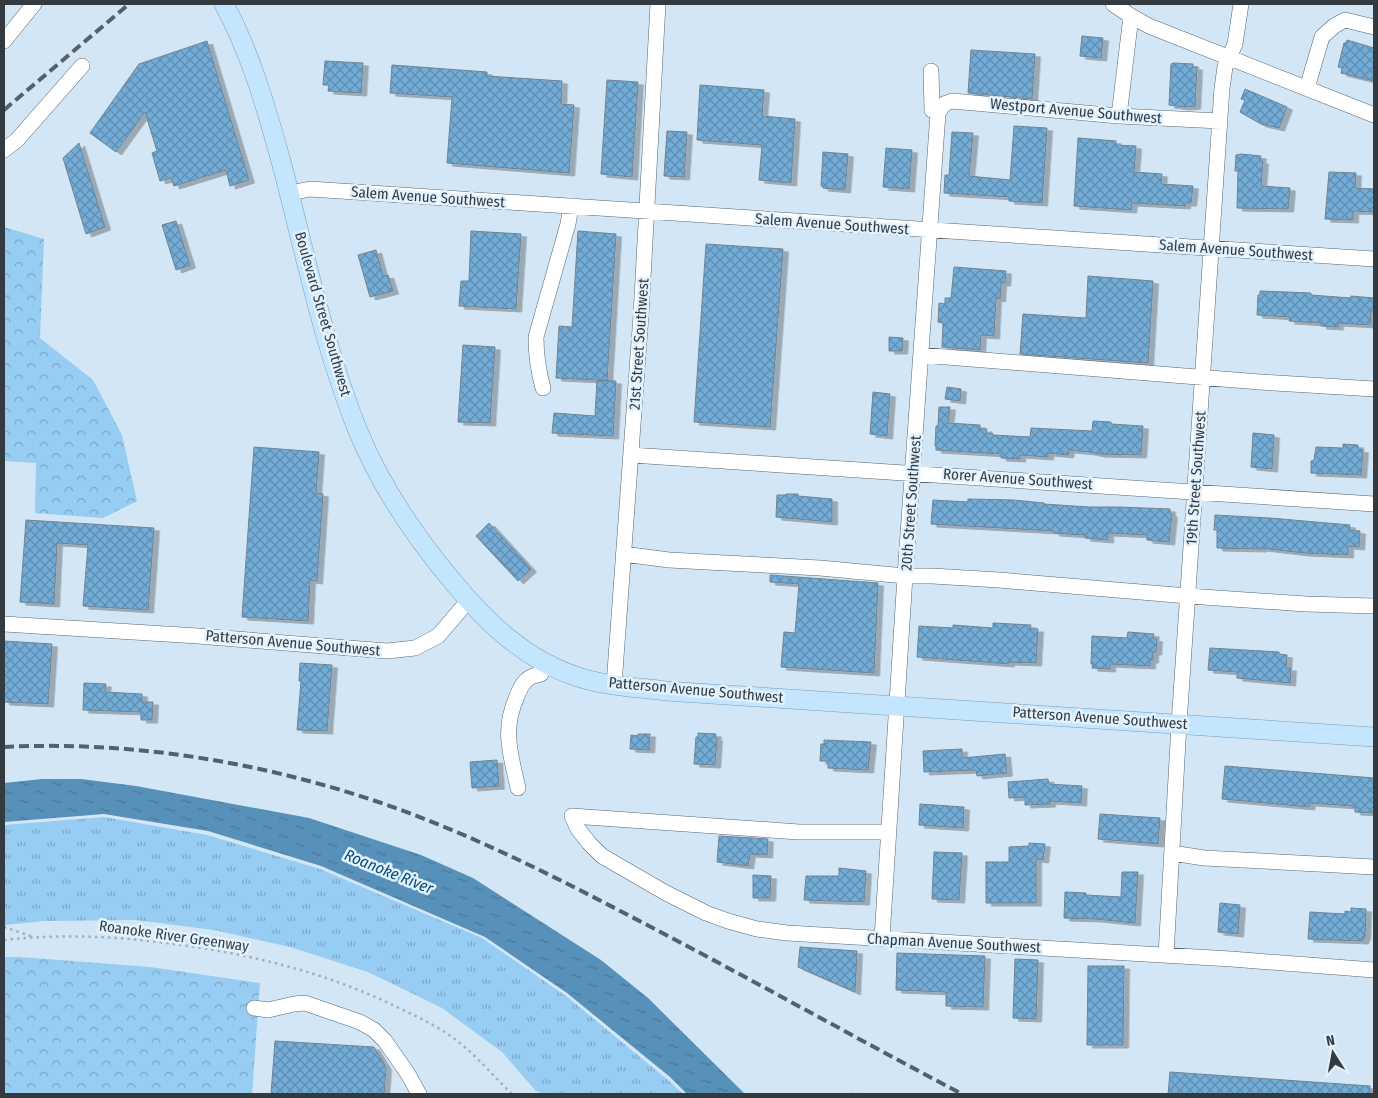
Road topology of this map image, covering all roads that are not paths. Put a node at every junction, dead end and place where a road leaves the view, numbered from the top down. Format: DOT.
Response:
graph roads {
  1 [pos="34,4"];
  2 [pos="224,4"];
  3 [pos="658,4"];
  4 [pos="1113,4"];
  5 [pos="1241,4"];
  6 [pos="1131,16"];
  7 [pos="1374,27"];
  8 [pos="4,41"];
  9 [pos="1229,57"];
  10 [pos="82,66"];
  11 [pos="931,71"];
  12 [pos="1307,88"];
  13 [pos="938,113"];
  14 [pos="1374,115"];
  15 [pos="1118,116"];
  16 [pos="1220,122"];
  17 [pos="4,150"];
  18 [pos="290,194"];
  19 [pos="570,206"];
  20 [pos="646,212"];
  21 [pos="929,230"];
  22 [pos="1210,248"];
  23 [pos="1374,259"];
  24 [pos="921,355"];
  25 [pos="1204,377"];
  26 [pos="543,388"];
  27 [pos="1374,389"];
  28 [pos="631,455"];
  29 [pos="913,472"];
  30 [pos="1195,492"];
  31 [pos="1374,504"];
  32 [pos="623,554"];
  33 [pos="905,576"];
  34 [pos="1188,596"];
  35 [pos="468,601"];
  36 [pos="1374,606"];
  37 [pos="4,624"];
  38 [pos="544,669"];
  39 [pos="614,685"];
  40 [pos="896,705"];
  41 [pos="1179,724"];
  42 [pos="1374,737"];
  43 [pos="518,788"];
  44 [pos="889,832"];
  45 [pos="1172,854"];
  46 [pos="1374,867"];
  47 [pos="882,938"];
  48 [pos="1166,955"];
  49 [pos="1374,970"];
  50 [pos="254,1008"];
  51 [pos="419,1094"];
  1 -- 8 [label="street"];
  2 -- 18 [label="main road, Boulevard Street Southwest"];
  3 -- 20 [label="street, 21st Street Southwest"];
  4 -- 6 [label="street"];
  5 -- 9 [label="street, 19th Street Southwest"];
  6 -- 9 [label="street"];
  6 -- 15 [label="street"];
  7 -- 12 [label="street"];
  9 -- 12 [label="street"];
  9 -- 16 [label="street, 19th Street Southwest"];
  10 -- 17 [label="street"];
  11 -- 13 [label="street, 20th Street Southwest"];
  12 -- 14 [label="street"];
  13 -- 15 [label="street, Westport Avenue Southwest"];
  13 -- 21 [label="street, 20th Street Southwest"];
  15 -- 16 [label="street, Westport Avenue Southwest"];
  16 -- 22 [label="street, 19th Street Southwest"];
  18 -- 19 [label="street, Salem Avenue Southwest"];
  18 -- 35 [label="main road, Boulevard Street Southwest"];
  19 -- 20 [label="street, Salem Avenue Southwest"];
  19 -- 26 [label="street"];
  20 -- 21 [label="street, Salem Avenue Southwest"];
  20 -- 28 [label="street, 21st Street Southwest"];
  21 -- 22 [label="street, Salem Avenue Southwest"];
  21 -- 24 [label="street, 20th Street Southwest"];
  22 -- 23 [label="street, Salem Avenue Southwest"];
  22 -- 25 [label="street, 19th Street Southwest"];
  24 -- 25 [label="street"];
  24 -- 29 [label="street, 20th Street Southwest"];
  25 -- 27 [label="street"];
  25 -- 30 [label="street, 19th Street Southwest"];
  28 -- 29 [label="street, Rorer Avenue Southwest"];
  28 -- 32 [label="street, 21st Street Southwest"];
  29 -- 30 [label="street, Rorer Avenue Southwest"];
  29 -- 33 [label="street, 20th Street Southwest"];
  30 -- 31 [label="street, Rorer Avenue Southwest"];
  30 -- 34 [label="street, 19th Street Southwest"];
  32 -- 33 [label="street"];
  32 -- 39 [label="street, 21st Street Southwest"];
  33 -- 34 [label="street"];
  33 -- 40 [label="street, 20th Street Southwest"];
  34 -- 36 [label="street"];
  34 -- 41 [label="street, 19th Street Southwest"];
  35 -- 37 [label="street, Patterson Avenue Southwest"];
  35 -- 38 [label="main road, Patterson Avenue Southwest"];
  38 -- 39 [label="main road, Patterson Avenue Southwest"];
  38 -- 43 [label="street"];
  39 -- 40 [label="main road, Patterson Avenue Southwest"];
  40 -- 41 [label="main road, Patterson Avenue Southwest"];
  40 -- 44 [label="street, 20th Street Southwest"];
  41 -- 42 [label="main road, Patterson Avenue Southwest"];
  41 -- 45 [label="street, 19th Street Southwest"];
  44 -- 47 [label="street, 20th Street Southwest"];
  44 -- 47 [label="street, Chapman Avenue Southwest"];
  45 -- 46 [label="street"];
  45 -- 48 [label="street, 19th Street Southwest"];
  47 -- 48 [label="street, Chapman Avenue Southwest"];
  48 -- 49 [label="street, Chapman Avenue Southwest"];
  50 -- 51 [label="street"];
}
